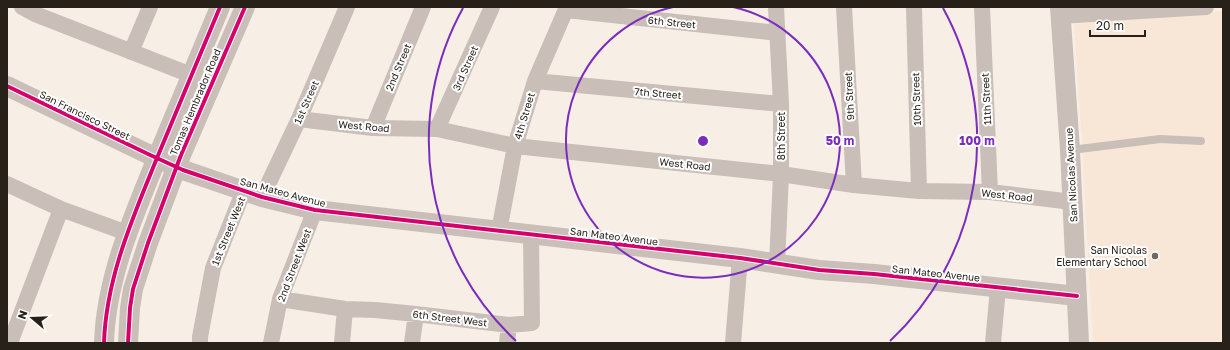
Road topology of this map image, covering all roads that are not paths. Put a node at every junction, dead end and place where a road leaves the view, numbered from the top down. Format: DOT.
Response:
graph roads {
  1 [pos="22,7"];
  2 [pos="150,7"];
  3 [pos="220,7"];
  4 [pos="246,7"];
  5 [pos="347,7"];
  6 [pos="423,7"];
  7 [pos="492,7"];
  8 [pos="776,7"];
  9 [pos="844,7"];
  10 [pos="914,7"];
  11 [pos="982,7"];
  12 [pos="1206,7"];
  13 [pos="566,8"];
  14 [pos="1140,9"];
  15 [pos="1060,12"];
  16 [pos="778,33"];
  17 [pos="131,52"];
  18 [pos="191,75"];
  19 [pos="535,81"];
  20 [pos="7,86"];
  21 [pos="781,104"];
  22 [pos="299,119"];
  23 [pos="373,128"];
  24 [pos="437,129"];
  25 [pos="1201,141"];
  26 [pos="515,146"];
  27 [pos="1070,150"];
  28 [pos="157,159"];
  29 [pos="177,167"];
  30 [pos="781,174"];
  31 [pos="7,184"];
  32 [pos="854,186"];
  33 [pos="919,191"];
  34 [pos="990,192"];
  35 [pos="253,193"];
  36 [pos="1072,202"];
  37 [pos="61,209"];
  38 [pos="315,210"];
  39 [pos="498,231"];
  40 [pos="127,233"];
  41 [pos="531,234"];
  42 [pos="740,258"];
  43 [pos="777,265"];
  44 [pos="998,288"];
  45 [pos="1076,296"];
  46 [pos="280,298"];
  47 [pos="345,309"];
  48 [pos="416,314"];
  49 [pos="509,325"];
  50 [pos="10,343"];
  51 [pos="104,343"];
  52 [pos="128,343"];
  53 [pos="200,343"];
  54 [pos="271,343"];
  55 [pos="342,343"];
  56 [pos="412,343"];
  57 [pos="507,343"];
  58 [pos="733,343"];
  59 [pos="993,343"];
  60 [pos="1079,343"];
  1 -- 17 [label="street"];
  2 -- 17 [label="street"];
  3 -- 18 [label="street, Tomas Hembrador Road"];
  4 -- 29 [label="street, Tomas Hembrador Road"];
  5 -- 22 [label="street, 1st Street"];
  6 -- 23 [label="street, 2nd Street"];
  7 -- 24 [label="street, 3rd Street"];
  8 -- 16 [label="street, 8th Street"];
  9 -- 32 [label="street, 9th Street"];
  10 -- 33 [label="street, 10th Street"];
  11 -- 34 [label="street, 11th Street"];
  12 -- 14 [label="street"];
  13 -- 16 [label="street, 6th Street"];
  13 -- 19 [label="street, 4th Street"];
  14 -- 15 [label="street"];
  15 -- 27 [label="street, San Nicolas Avenue"];
  16 -- 21 [label="street, 8th Street"];
  17 -- 18 [label="street"];
  18 -- 28 [label="street, Tomas Hembrador Road"];
  19 -- 21 [label="street, 7th Street"];
  19 -- 26 [label="street, 4th Street"];
  20 -- 28 [label="street, San Francisco Street"];
  21 -- 30 [label="street, 8th Street"];
  22 -- 23 [label="street, West Road"];
  22 -- 35 [label="street, 1st Street"];
  23 -- 24 [label="street, West Road"];
  24 -- 26 [label="street, West Road"];
  25 -- 27 [label="lane"];
  26 -- 30 [label="street, West Road"];
  26 -- 39 [label="street, 4th Street"];
  27 -- 36 [label="street, San Nicolas Avenue"];
  28 -- 29 [label="street, San Mateo Avenue"];
  28 -- 40 [label="street, Tomas Hembrador Road"];
  29 -- 35 [label="street, San Mateo Avenue"];
  29 -- 52 [label="street, Tomas Hembrador Road"];
  30 -- 32 [label="street, West Road"];
  30 -- 43 [label="street, 8th Street"];
  31 -- 37 [label="street"];
  32 -- 33 [label="street, West Road"];
  33 -- 34 [label="street, West Road"];
  34 -- 36 [label="street, West Road"];
  35 -- 38 [label="street, San Mateo Avenue"];
  35 -- 53 [label="street, 1st Street West"];
  36 -- 45 [label="street, San Nicolas Avenue"];
  37 -- 40 [label="street"];
  37 -- 50 [label="street"];
  38 -- 39 [label="street, San Mateo Avenue"];
  38 -- 46 [label="street, 2nd Street West"];
  39 -- 41 [label="street, San Mateo Avenue"];
  40 -- 51 [label="street, Tomas Hembrador Road"];
  41 -- 42 [label="street, San Mateo Avenue"];
  41 -- 49 [label="street, 6th Street West"];
  42 -- 43 [label="street, San Mateo Avenue"];
  42 -- 58 [label="street"];
  43 -- 44 [label="street, San Mateo Avenue"];
  44 -- 45 [label="street, San Mateo Avenue"];
  44 -- 59 [label="street"];
  45 -- 60 [label="street, San Nicolas Avenue"];
  46 -- 47 [label="street, 6th Street West"];
  46 -- 54 [label="street, 2nd Street West"];
  47 -- 48 [label="street, 6th Street West"];
  47 -- 55 [label="street"];
  48 -- 49 [label="street, 6th Street West"];
  48 -- 56 [label="street"];
  49 -- 57 [label="street"];
}
